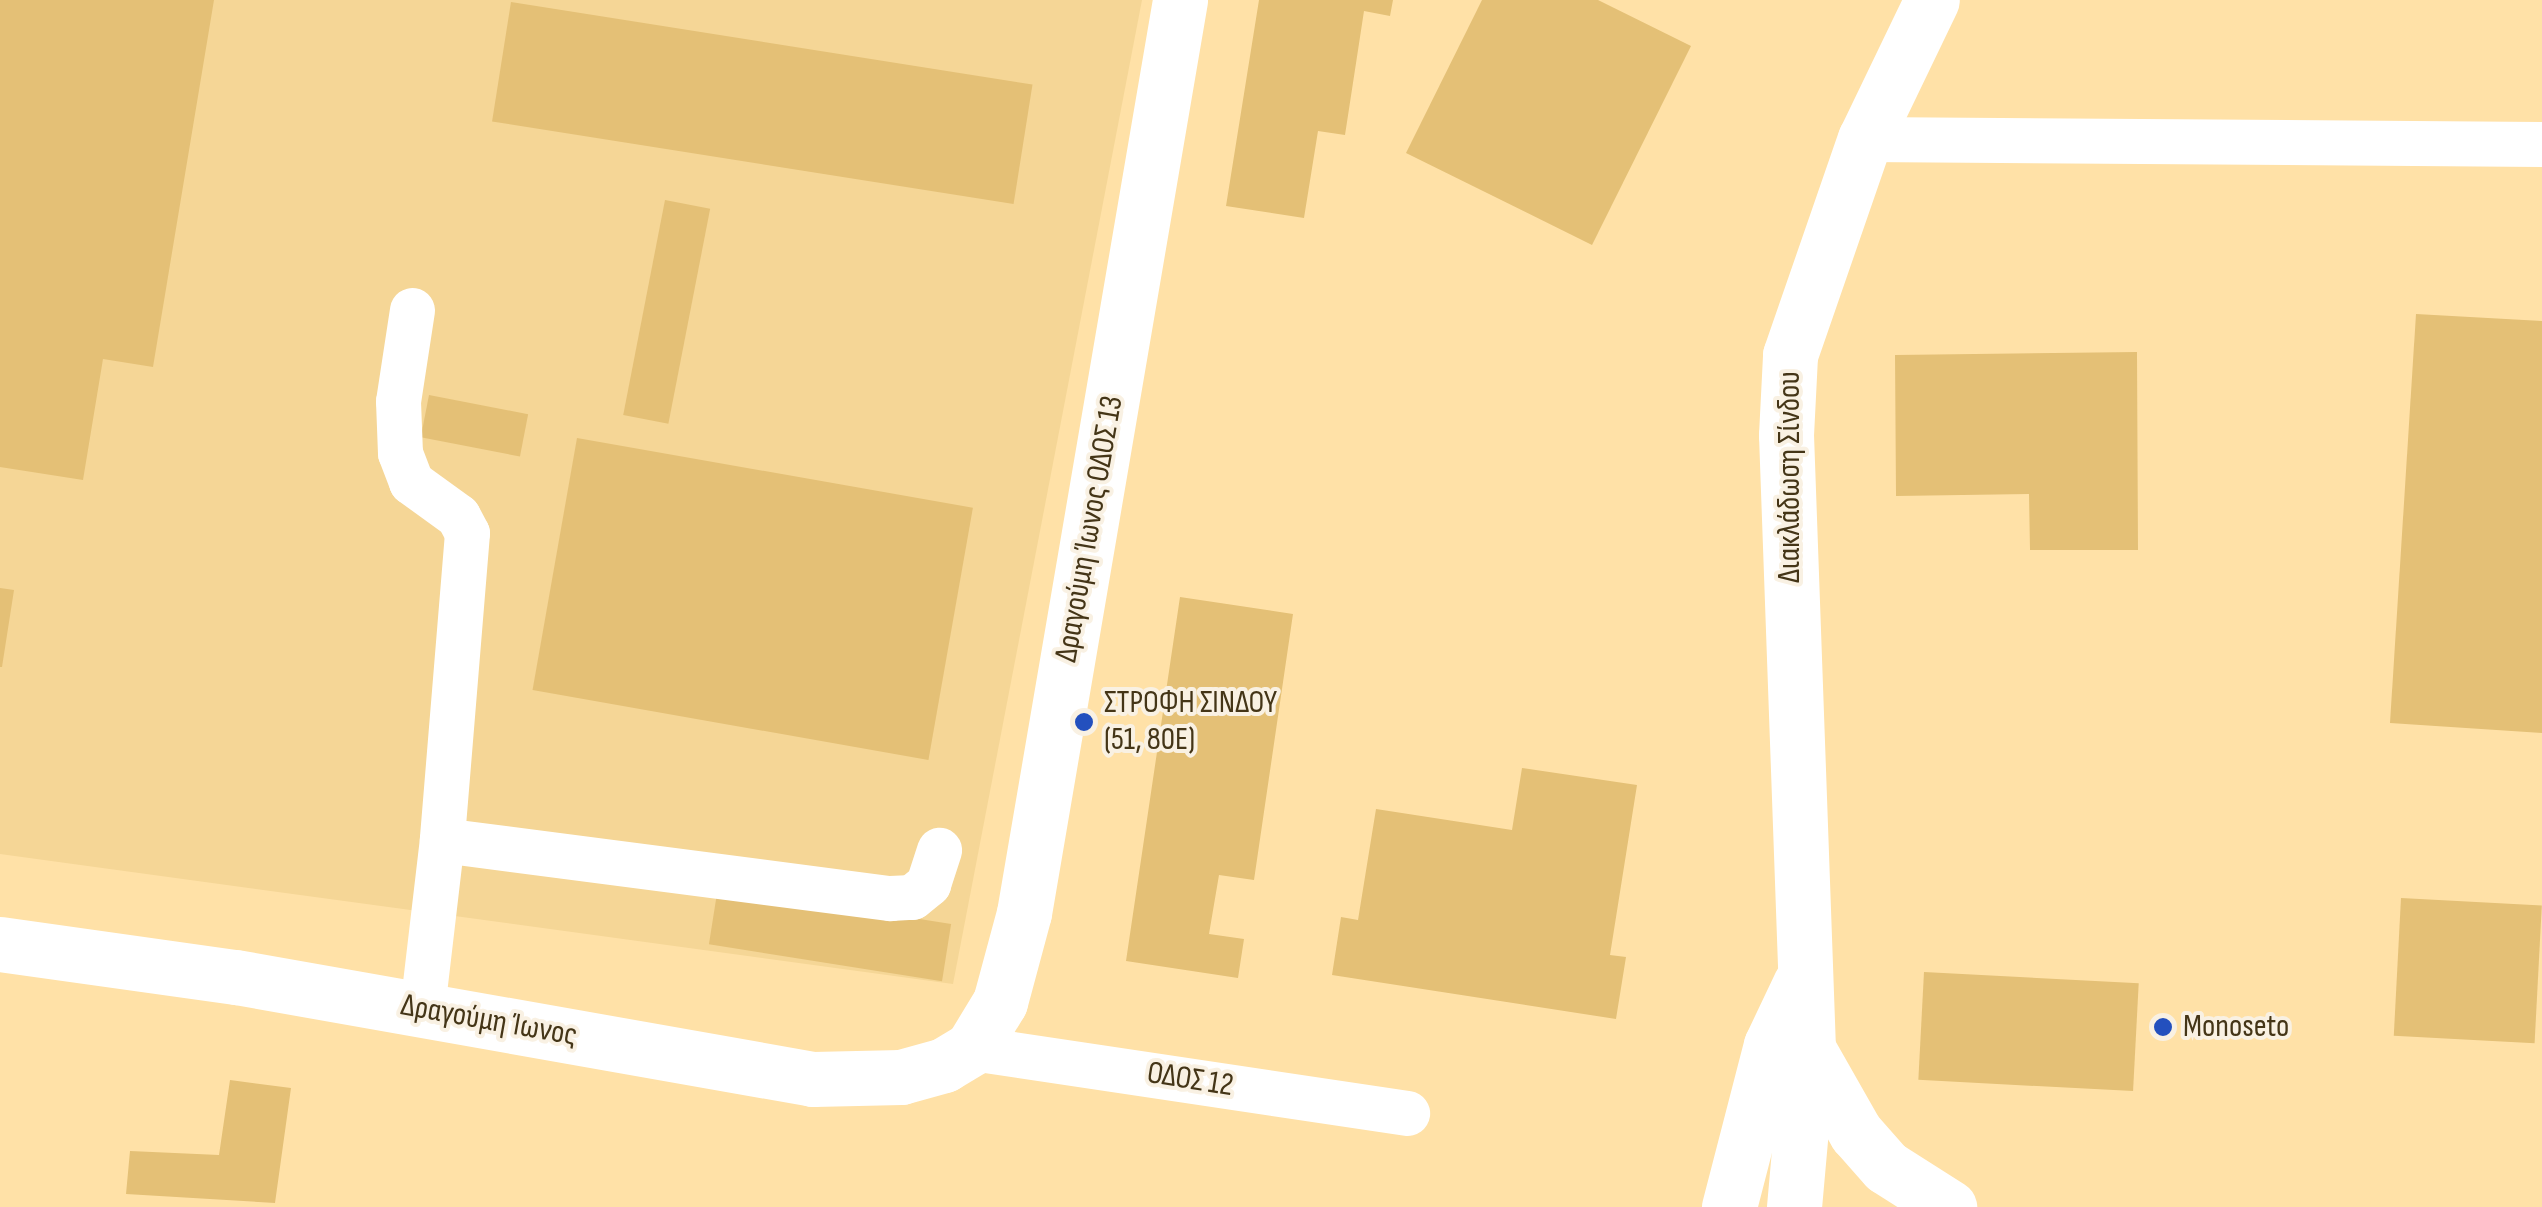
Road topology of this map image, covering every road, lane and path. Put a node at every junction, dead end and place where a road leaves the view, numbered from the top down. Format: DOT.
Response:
graph roads {
  1 [pos="1180,0"];
  2 [pos="1932,0"];
  3 [pos="1865,139"];
  4 [pos="2542,144"];
  5 [pos="412,310"];
  6 [pos="442,840"];
  7 [pos="938,850"];
  8 [pos="0,944"];
  9 [pos="1801,981"];
  10 [pos="422,1009"];
  11 [pos="972,1048"];
  12 [pos="1808,1049"];
  13 [pos="1407,1113"];
  14 [pos="1729,1207"];
  15 [pos="1794,1207"];
  16 [pos="1949,1207"];
  1 -- 11 [label="main road, Δραγούμη Ίωνος ΟΔΟΣ 13"];
  2 -- 3 [label="main road, Διακλάδωση Σίνδου"];
  3 -- 4 [label="street"];
  3 -- 9 [label="main road, Διακλάδωση Σίνδου"];
  5 -- 6 [label="street"];
  6 -- 7 [label="street"];
  6 -- 10 [label="street"];
  8 -- 10 [label="main road, Δραγούμη Ίωνος"];
  9 -- 12 [label="main road, Διακλάδωση Σίνδου"];
  9 -- 14 [label="main road"];
  10 -- 11 [label="main road, Δραγούμη Ίωνος"];
  11 -- 13 [label="street, ΟΔΟΣ 12"];
  12 -- 15 [label="main road"];
  12 -- 16 [label="main road"];
}
